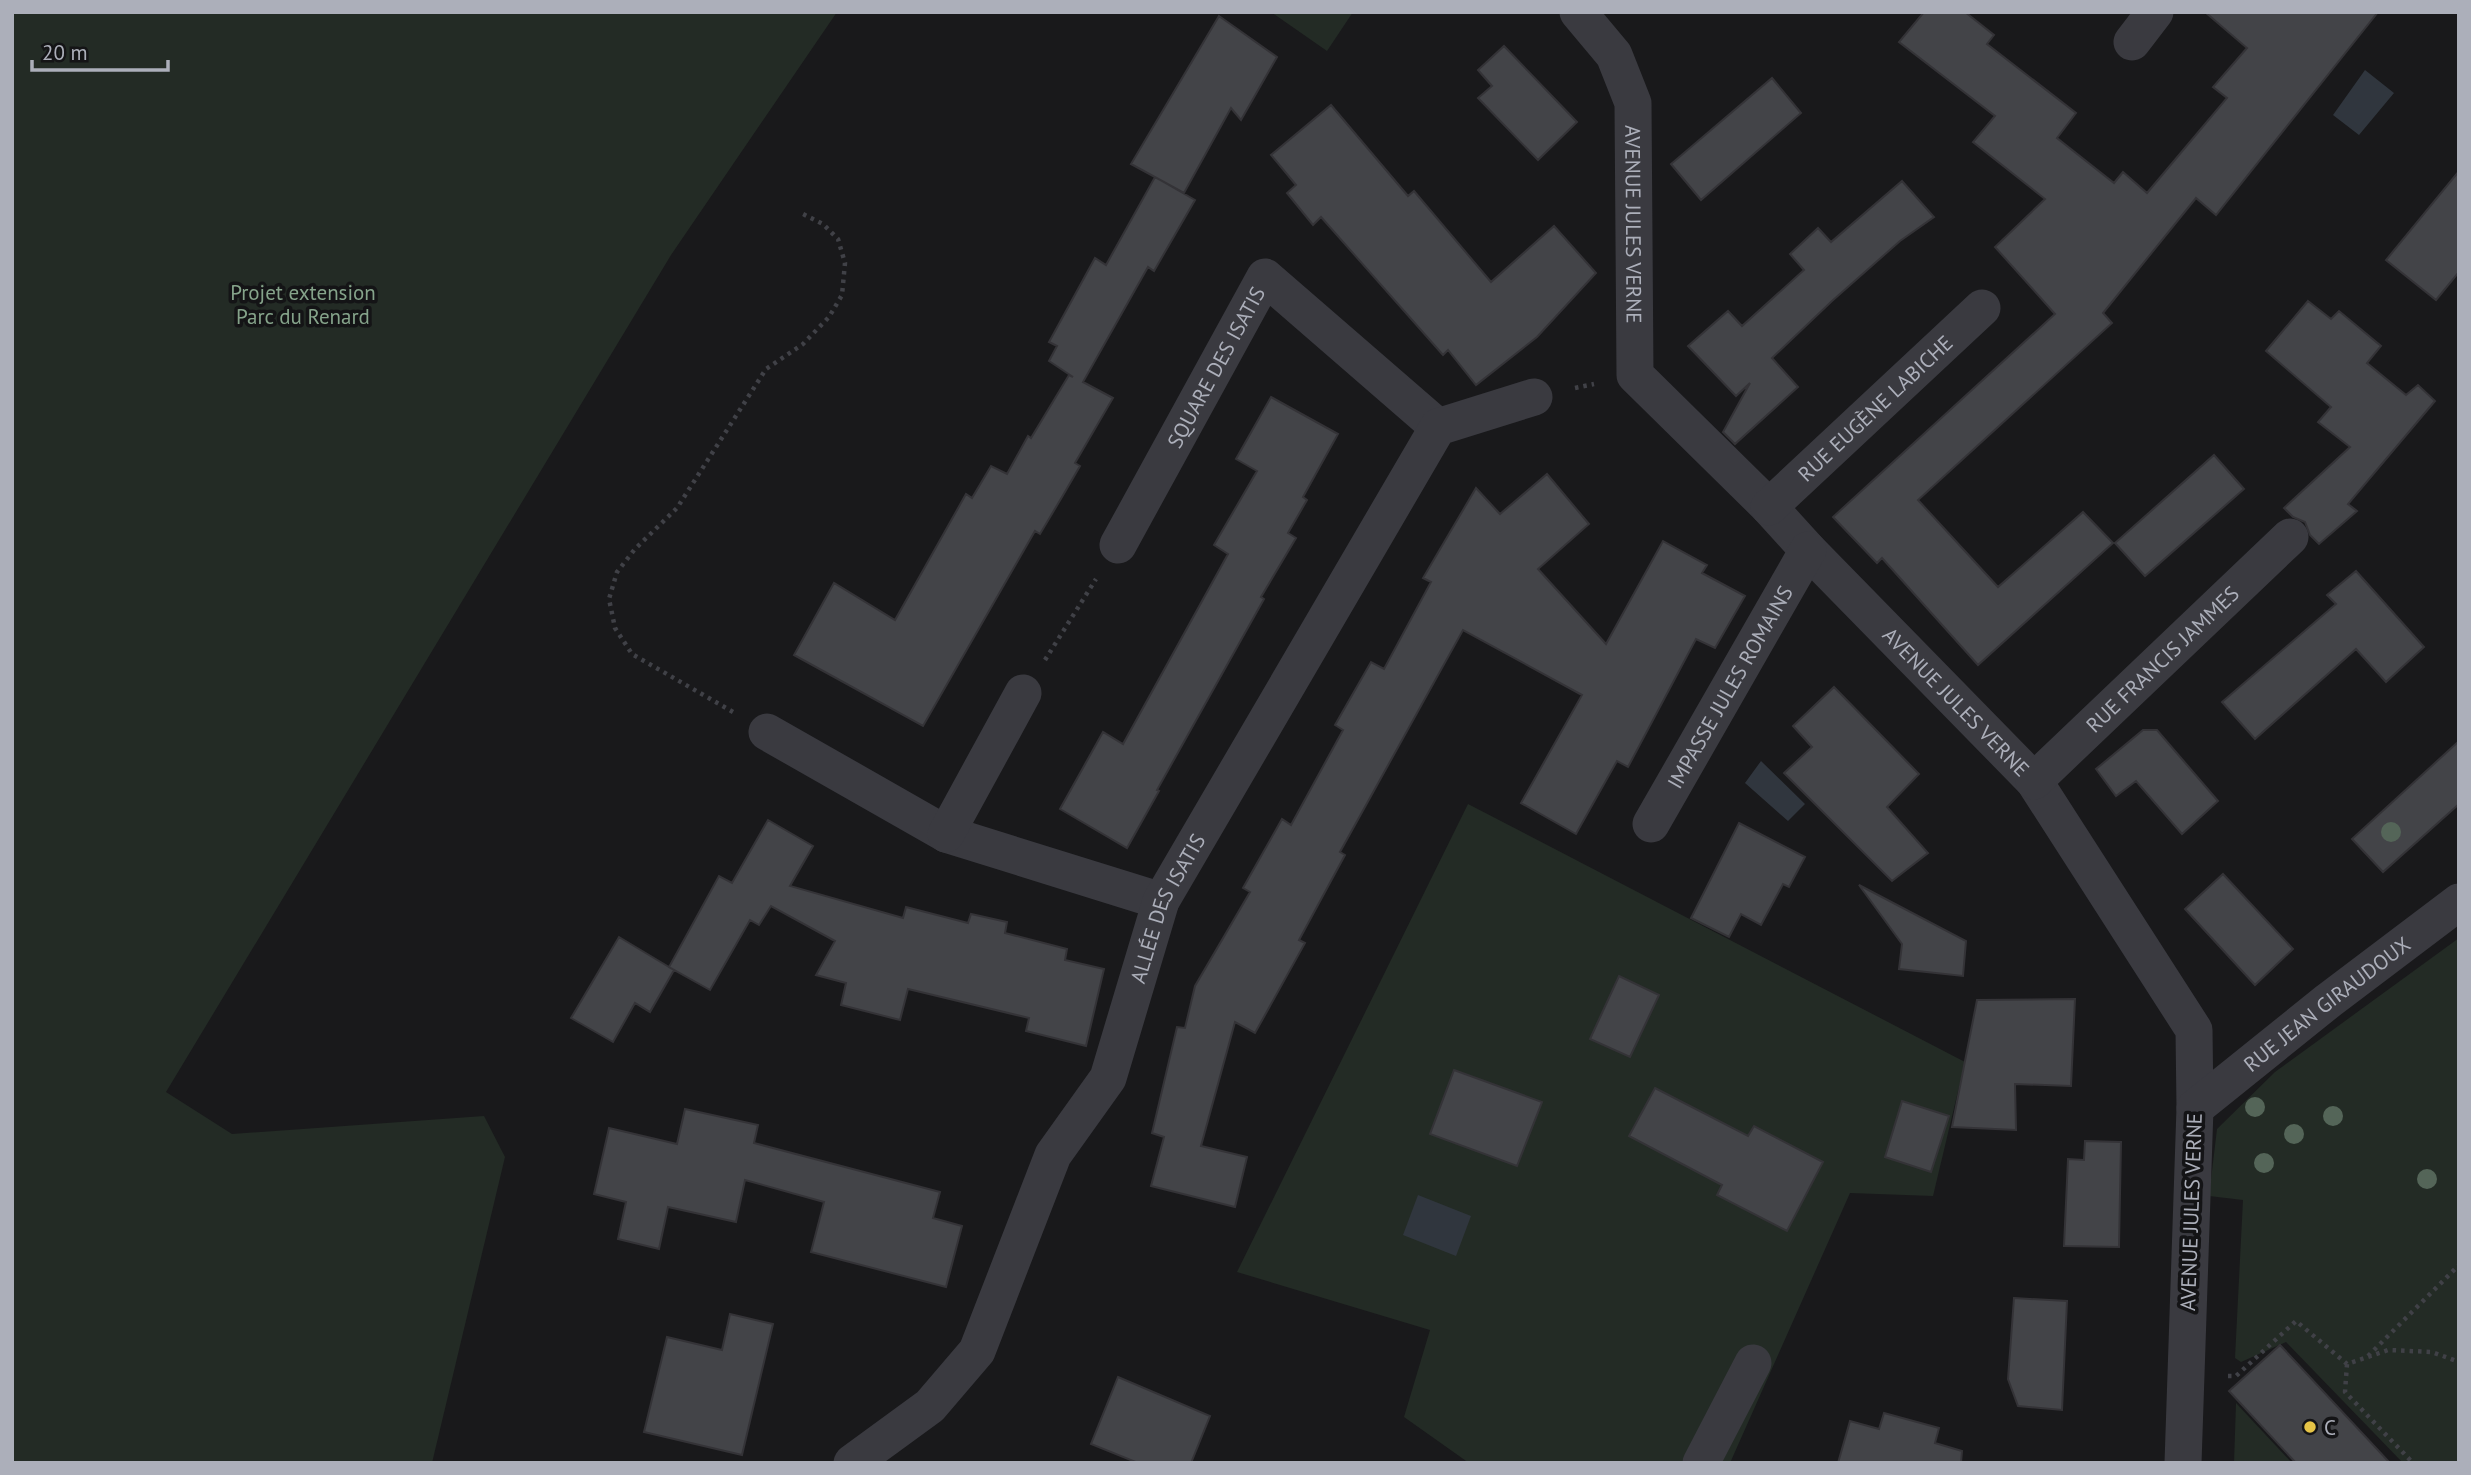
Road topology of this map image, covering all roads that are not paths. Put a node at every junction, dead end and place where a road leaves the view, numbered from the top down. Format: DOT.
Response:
graph roads {
  1 [pos="1578,12"];
  2 [pos="2155,12"];
  3 [pos="2132,42"];
  4 [pos="1982,308"];
  5 [pos="1534,397"];
  6 [pos="1438,427"];
  7 [pos="1769,507"];
  8 [pos="2290,537"];
  9 [pos="1118,545"];
  10 [pos="1808,550"];
  11 [pos="1023,693"];
  12 [pos="767,732"];
  13 [pos="2034,781"];
  14 [pos="1651,824"];
  15 [pos="946,834"];
  16 [pos="1161,901"];
  17 [pos="2459,902"];
  18 [pos="2195,1108"];
  19 [pos="1753,1363"];
  20 [pos="852,1463"];
  21 [pos="1701,1463"];
  22 [pos="2183,1463"];
  1 -- 7 [label="street, AVENUE JULES VERNE"];
  2 -- 3 [label="street"];
  4 -- 7 [label="street, RUE EUGÈNE LABICHE"];
  5 -- 6 [label="street"];
  6 -- 9 [label="street, SQUARE DES ISATIS"];
  6 -- 16 [label="street, ALLÉE DES ISATIS"];
  7 -- 10 [label="street, AVENUE JULES VERNE"];
  8 -- 13 [label="street, RUE FRANCIS JAMMES"];
  10 -- 13 [label="street, AVENUE JULES VERNE"];
  10 -- 14 [label="street, IMPASSE JULES ROMAINS"];
  11 -- 15 [label="street"];
  12 -- 15 [label="street"];
  13 -- 18 [label="street, AVENUE JULES VERNE"];
  15 -- 16 [label="street"];
  16 -- 20 [label="street, ALLÉE DES ISATIS"];
  17 -- 18 [label="street, RUE JEAN GIRAUDOUX"];
  18 -- 22 [label="street, AVENUE JULES VERNE"];
  19 -- 21 [label="street"];
}
